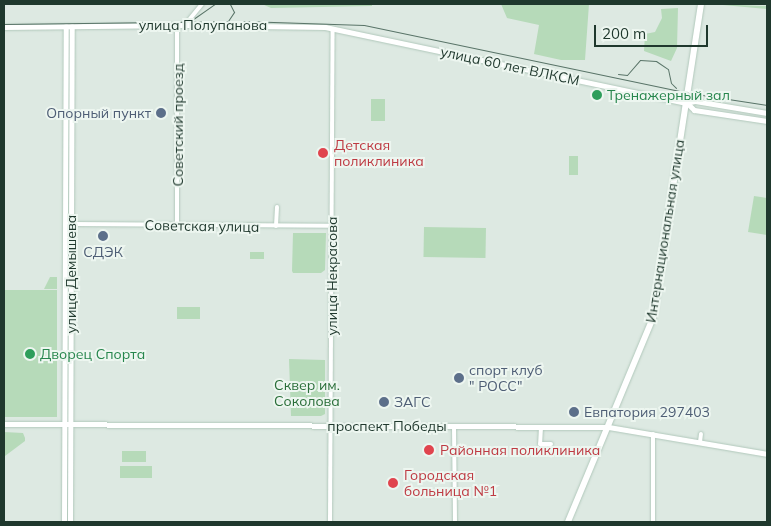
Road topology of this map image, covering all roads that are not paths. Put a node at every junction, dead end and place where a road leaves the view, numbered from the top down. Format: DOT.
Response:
graph roads {
  1 [pos="202,4"];
  2 [pos="701,4"];
  3 [pos="177,25"];
  4 [pos="185,25"];
  5 [pos="69,26"];
  6 [pos="4,28"];
  7 [pos="333,29"];
  8 [pos="686,103"];
  9 [pos="767,113"];
  10 [pos="767,121"];
  11 [pos="277,207"];
  12 [pos="69,224"];
  13 [pos="177,226"];
  14 [pos="276,226"];
  15 [pos="332,226"];
  16 [pos="4,424"];
  17 [pos="64,424"];
  18 [pos="70,424"];
  19 [pos="331,426"];
  20 [pos="454,426"];
  21 [pos="541,427"];
  22 [pos="608,428"];
  23 [pos="653,434"];
  24 [pos="701,434"];
  25 [pos="700,442"];
  26 [pos="551,444"];
  27 [pos="767,454"];
  28 [pos="64,522"];
  29 [pos="70,522"];
  30 [pos="330,522"];
  31 [pos="455,522"];
  32 [pos="568,522"];
  33 [pos="653,522"];
  1 -- 4 [label="street"];
  2 -- 8 [label="main road, Интернациональная улица"];
  3 -- 4 [label="street, улица Полупанова"];
  3 -- 5 [label="street, улица Полупанова"];
  3 -- 13 [label="street, Советский проезд"];
  4 -- 7 [label="street, улица Полупанова"];
  5 -- 6 [label="street, улица Полупанова"];
  5 -- 12 [label="street, улица Демышева"];
  7 -- 8 [label="street, улица 60 лет ВЛКСМ"];
  7 -- 15 [label="street, улица Некрасова"];
  8 -- 9 [label="street, улица 60 лет ВЛКСМ"];
  8 -- 10 [label="street, улица 60 лет ВЛКСМ"];
  8 -- 22 [label="main road, Интернациональная улица"];
  11 -- 14 [label="street"];
  12 -- 13 [label="street, Советская улица"];
  12 -- 17 [label="street, улица Демышева"];
  12 -- 18 [label="street, улица Демышева"];
  13 -- 14 [label="street, Советская улица"];
  14 -- 15 [label="street, Советская улица"];
  15 -- 19 [label="street, улица Некрасова"];
  16 -- 17 [label="street, проспект Победы"];
  17 -- 18 [label="street, проспект Победы"];
  17 -- 28 [label="street, улица Демышева"];
  18 -- 19 [label="street, проспект Победы"];
  18 -- 29 [label="street, улица Демышева"];
  19 -- 20 [label="street, проспект Победы"];
  19 -- 30 [label="street, улица Некрасова"];
  20 -- 21 [label="street, проспект Победы"];
  20 -- 31 [label="street"];
  21 -- 22 [label="street, проспект Победы"];
  21 -- 26 [label="street"];
  22 -- 23 [label="street, проспект Победы"];
  22 -- 32 [label="main road, Интернациональная улица"];
  23 -- 25 [label="street, проспект Победы"];
  23 -- 33 [label="street"];
  24 -- 25 [label="street"];
  25 -- 27 [label="street, проспект Победы"];
}
